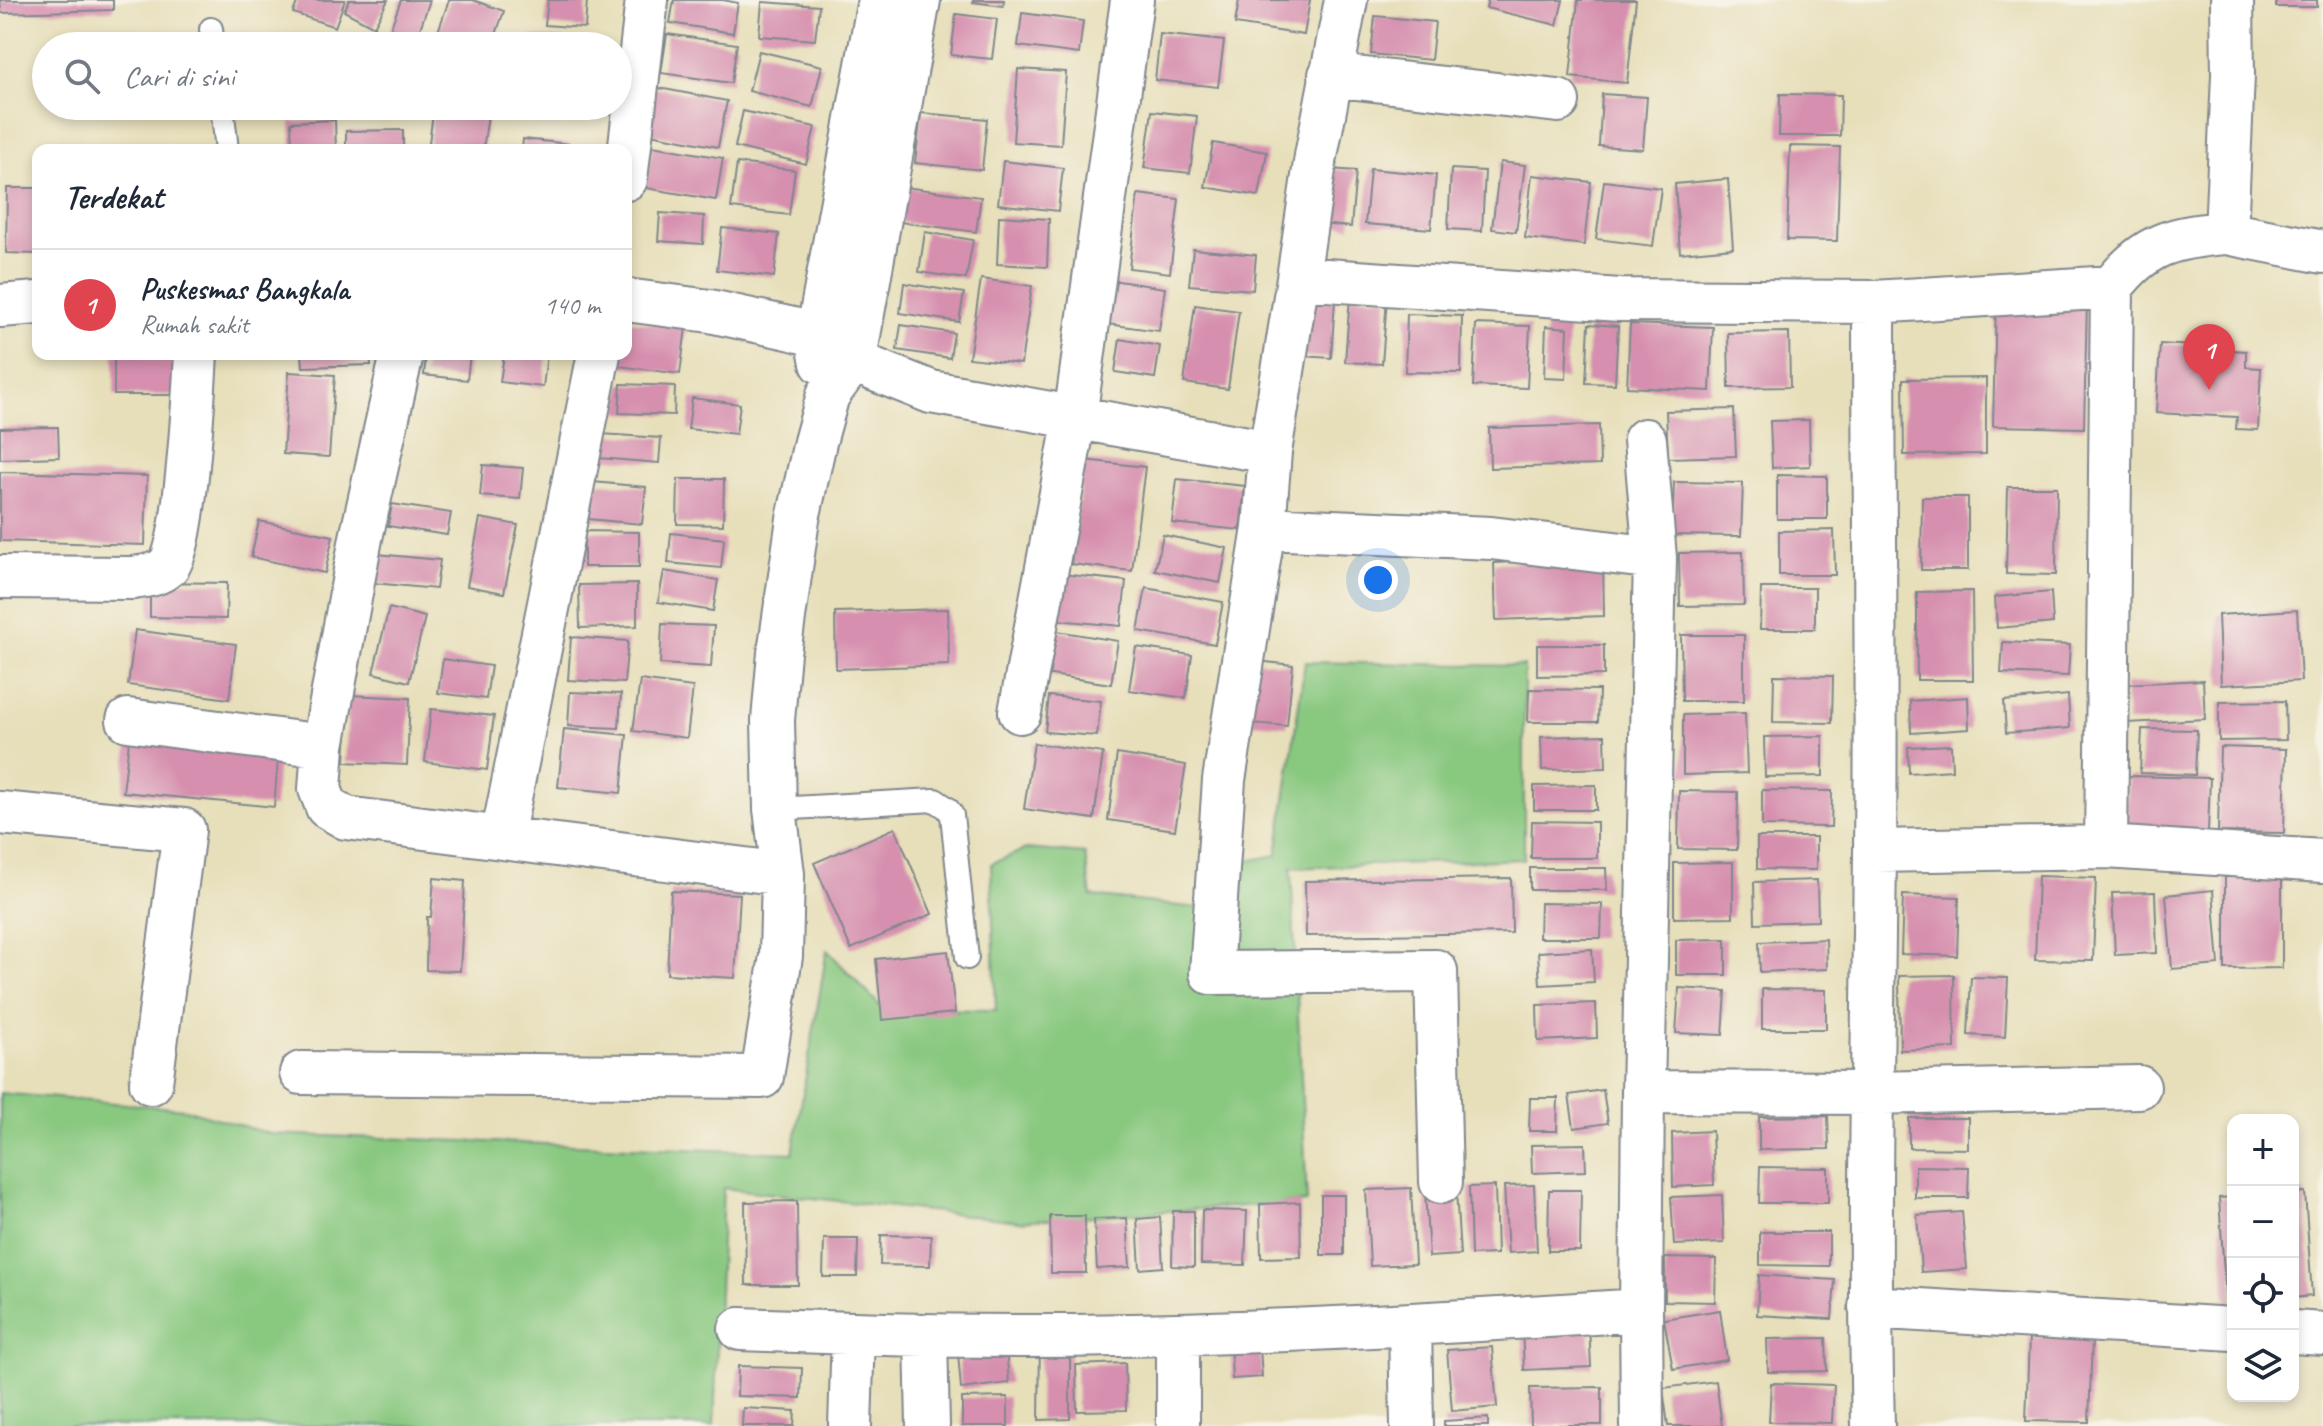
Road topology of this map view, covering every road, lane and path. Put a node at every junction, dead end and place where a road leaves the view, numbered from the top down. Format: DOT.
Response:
graph roads {
  1 [pos="647,0"];
  2 [pos="879,0"];
  3 [pos="919,0"];
  4 [pos="1132,0"];
  5 [pos="1346,0"];
  6 [pos="2232,0"];
  7 [pos="1330,75"];
  8 [pos="1558,101"];
  9 [pos="224,120"];
  10 [pos="226,144"];
  11 [pos="630,144"];
  12 [pos="2226,233"];
  13 [pos="2323,252"];
  14 [pos="1298,278"];
  15 [pos="2112,287"];
  16 [pos="632,301"];
  17 [pos="1874,302"];
  18 [pos="32,303"];
  19 [pos="0,306"];
  20 [pos="817,336"];
  21 [pos="855,358"];
  22 [pos="196,360"];
  23 [pos="401,360"];
  24 [pos="598,360"];
  25 [pos="828,395"];
  26 [pos="1075,418"];
  27 [pos="1645,440"];
  28 [pos="1270,452"];
  29 [pos="1264,528"];
  30 [pos="1655,558"];
  31 [pos="0,577"];
  32 [pos="1020,712"];
  33 [pos="128,720"];
  34 [pos="323,746"];
  35 [pos="775,809"];
  36 [pos="0,813"];
  37 [pos="502,838"];
  38 [pos="2106,847"];
  39 [pos="1875,851"];
  40 [pos="2323,861"];
  41 [pos="783,874"];
  42 [pos="967,958"];
  43 [pos="301,1073"];
  44 [pos="151,1083"];
  45 [pos="2139,1087"];
  46 [pos="1643,1092"];
  47 [pos="1871,1093"];
  48 [pos="1441,1182"];
  49 [pos="1870,1307"];
  50 [pos="1641,1310"];
  51 [pos="1410,1325"];
  52 [pos="740,1329"];
  53 [pos="2227,1329"];
  54 [pos="2299,1332"];
  55 [pos="853,1333"];
  56 [pos="1178,1334"];
  57 [pos="2323,1334"];
  58 [pos="926,1336"];
  59 [pos="850,1426"];
  60 [pos="928,1426"];
  61 [pos="1178,1426"];
  62 [pos="1412,1426"];
  63 [pos="1642,1426"];
  64 [pos="1873,1426"];
  1 -- 11 [label="street"];
  2 -- 20 [label="street"];
  3 -- 21 [label="street"];
  4 -- 26 [label="street"];
  5 -- 7 [label="street"];
  6 -- 12 [label="street"];
  7 -- 8 [label="street"];
  7 -- 14 [label="street"];
  9 -- 10 [label="lane"];
  12 -- 13 [label="street"];
  12 -- 15 [label="street"];
  14 -- 17 [label="street"];
  14 -- 28 [label="street"];
  15 -- 17 [label="street"];
  15 -- 38 [label="street"];
  16 -- 20 [label="street"];
  17 -- 39 [label="street"];
  18 -- 19 [label="street"];
  20 -- 21 [label="street"];
  20 -- 25 [label="street"];
  21 -- 25 [label="street"];
  21 -- 26 [label="street"];
  22 -- 31 [label="street"];
  23 -- 34 [label="street"];
  24 -- 37 [label="street"];
  25 -- 35 [label="street"];
  26 -- 28 [label="street"];
  26 -- 32 [label="street"];
  27 -- 30 [label="street"];
  28 -- 29 [label="street"];
  29 -- 30 [label="street"];
  29 -- 48 [label="street"];
  30 -- 46 [label="street"];
  33 -- 34 [label="street"];
  34 -- 37 [label="street"];
  35 -- 41 [label="street"];
  35 -- 42 [label="lane"];
  36 -- 44 [label="street"];
  37 -- 41 [label="street"];
  38 -- 39 [label="street"];
  38 -- 40 [label="street"];
  39 -- 47 [label="street"];
  41 -- 43 [label="street"];
  45 -- 47 [label="street"];
  46 -- 47 [label="street"];
  46 -- 50 [label="street"];
  47 -- 49 [label="street"];
  49 -- 53 [label="street"];
  49 -- 64 [label="street"];
  50 -- 51 [label="street"];
  50 -- 63 [label="street"];
  51 -- 56 [label="street"];
  51 -- 62 [label="street"];
  52 -- 55 [label="street"];
  54 -- 57 [label="street"];
  55 -- 58 [label="street"];
  55 -- 59 [label="street"];
  56 -- 58 [label="street"];
  56 -- 61 [label="street"];
  58 -- 60 [label="street"];
}
